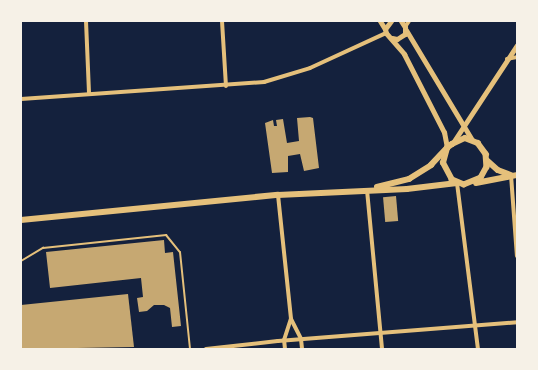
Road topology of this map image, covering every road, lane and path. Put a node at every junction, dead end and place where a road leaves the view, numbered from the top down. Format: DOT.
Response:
graph roads {
  1 [pos="86,21"];
  2 [pos="222,21"];
  3 [pos="380,21"];
  4 [pos="391,21"];
  5 [pos="402,21"];
  6 [pos="409,21"];
  7 [pos="406,28"];
  8 [pos="386,31"];
  9 [pos="391,38"];
  10 [pos="517,45"];
  11 [pos="517,57"];
  12 [pos="507,59"];
  13 [pos="226,86"];
  14 [pos="89,94"];
  15 [pos="21,99"];
  16 [pos="463,126"];
  17 [pos="472,140"];
  18 [pos="452,144"];
  19 [pos="447,148"];
  20 [pos="488,161"];
  21 [pos="514,175"];
  22 [pos="458,183"];
  23 [pos="470,184"];
  24 [pos="367,190"];
  25 [pos="278,195"];
  26 [pos="21,220"];
  27 [pos="517,256"];
  28 [pos="21,261"];
  29 [pos="291,319"];
  30 [pos="517,322"];
  31 [pos="476,325"];
  32 [pos="380,334"];
  33 [pos="301,339"];
  34 [pos="284,340"];
  35 [pos="190,349"];
  36 [pos="206,349"];
  37 [pos="285,349"];
  38 [pos="302,349"];
  39 [pos="382,349"];
  40 [pos="478,349"];
  1 -- 14 [label="street"];
  2 -- 13 [label="street"];
  3 -- 8 [label="street"];
  4 -- 8 [label="street"];
  5 -- 7 [label="street"];
  6 -- 7 [label="street"];
  7 -- 9 [label="street"];
  7 -- 16 [label="street"];
  8 -- 9 [label="street"];
  8 -- 13 [label="street"];
  9 -- 19 [label="street"];
  10 -- 12 [label="street"];
  11 -- 12 [label="street"];
  12 -- 16 [label="street"];
  13 -- 14 [label="street"];
  14 -- 15 [label="street"];
  16 -- 17 [label="street"];
  16 -- 18 [label="street"];
  17 -- 18 [label="main road"];
  17 -- 20 [label="main road"];
  18 -- 19 [label="main road"];
  19 -- 22 [label="main road"];
  19 -- 24 [label="main road"];
  20 -- 21 [label="main road"];
  20 -- 23 [label="main road"];
  21 -- 23 [label="main road"];
  21 -- 27 [label="street"];
  22 -- 23 [label="main road"];
  22 -- 24 [label="main road"];
  22 -- 31 [label="street"];
  24 -- 25 [label="main road"];
  24 -- 32 [label="street"];
  25 -- 26 [label="main road"];
  25 -- 29 [label="street"];
  28 -- 35 [label="lane"];
  29 -- 33 [label="street"];
  29 -- 34 [label="street"];
  30 -- 31 [label="street"];
  31 -- 32 [label="street"];
  31 -- 40 [label="street"];
  32 -- 33 [label="street"];
  32 -- 39 [label="street"];
  33 -- 34 [label="street"];
  33 -- 38 [label="street"];
  34 -- 36 [label="street"];
  34 -- 37 [label="street"];
}
